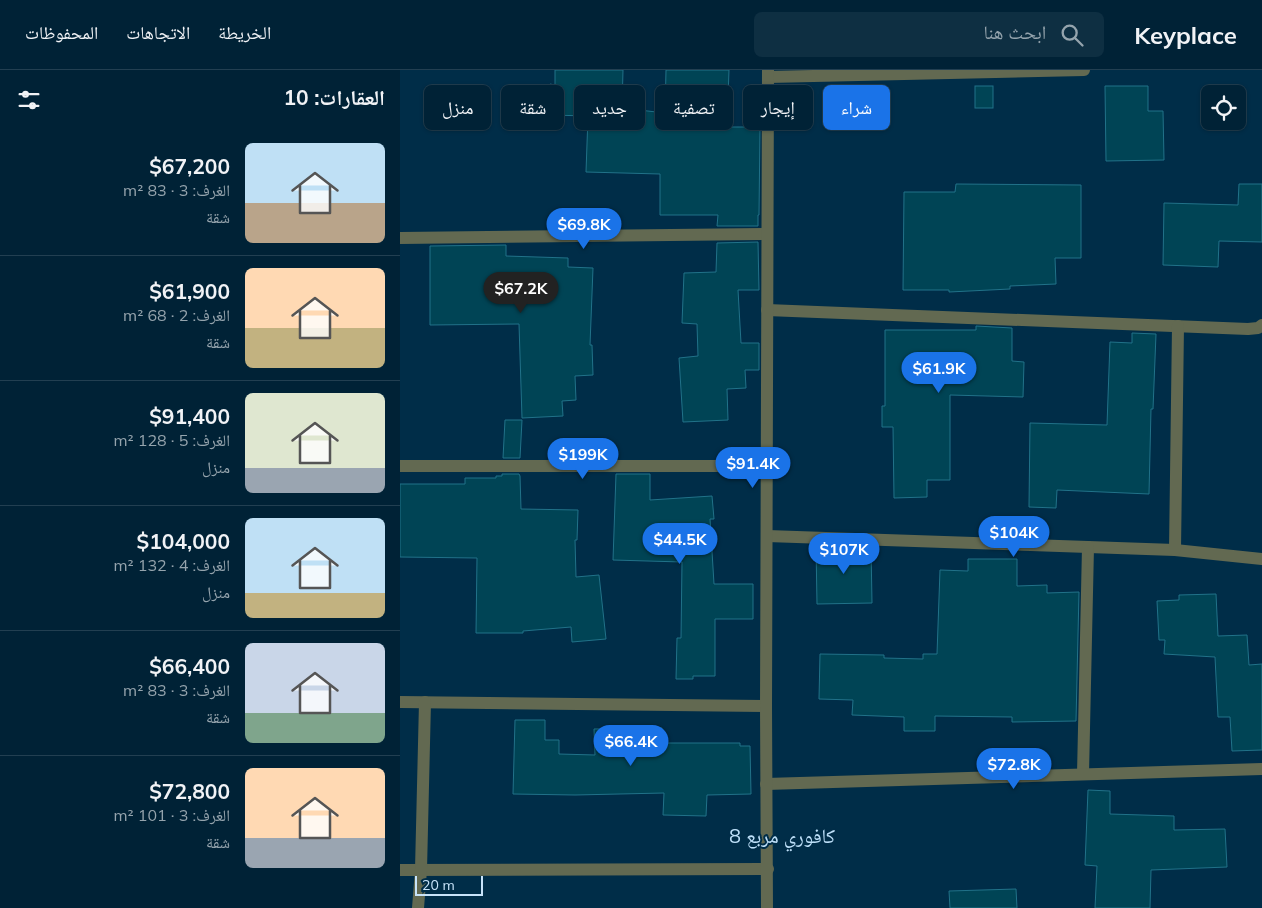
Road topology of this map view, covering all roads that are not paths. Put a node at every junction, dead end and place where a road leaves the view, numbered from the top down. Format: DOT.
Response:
graph roads {
  1 [pos="1084,70"];
  2 [pos="768,73"];
  3 [pos="768,234"];
  4 [pos="400,238"];
  5 [pos="768,310"];
  6 [pos="1262,325"];
  7 [pos="1178,326"];
  8 [pos="400,466"];
  9 [pos="767,466"];
  10 [pos="767,536"];
  11 [pos="1088,547"];
  12 [pos="1175,550"];
  13 [pos="1262,559"];
  14 [pos="400,702"];
  15 [pos="426,702"];
  16 [pos="766,706"];
  17 [pos="1262,770"];
  18 [pos="1083,774"];
  19 [pos="766,784"];
  20 [pos="768,869"];
  21 [pos="400,870"];
  22 [pos="422,870"];
  23 [pos="418,908"];
  24 [pos="768,908"];
  1 -- 2 [label="street"];
  2 -- 3 [label="street"];
  3 -- 4 [label="street"];
  3 -- 5 [label="street"];
  5 -- 7 [label="street"];
  5 -- 9 [label="street"];
  6 -- 7 [label="street"];
  7 -- 12 [label="street"];
  8 -- 9 [label="street"];
  9 -- 10 [label="street"];
  10 -- 11 [label="street"];
  10 -- 16 [label="street"];
  11 -- 12 [label="street"];
  11 -- 18 [label="street"];
  12 -- 13 [label="street"];
  14 -- 15 [label="street"];
  15 -- 16 [label="street"];
  15 -- 22 [label="street"];
  16 -- 19 [label="street"];
  17 -- 18 [label="street"];
  18 -- 19 [label="street"];
  19 -- 20 [label="street"];
  20 -- 22 [label="street"];
  20 -- 24 [label="street"];
  21 -- 22 [label="street"];
  22 -- 23 [label="street"];
}
